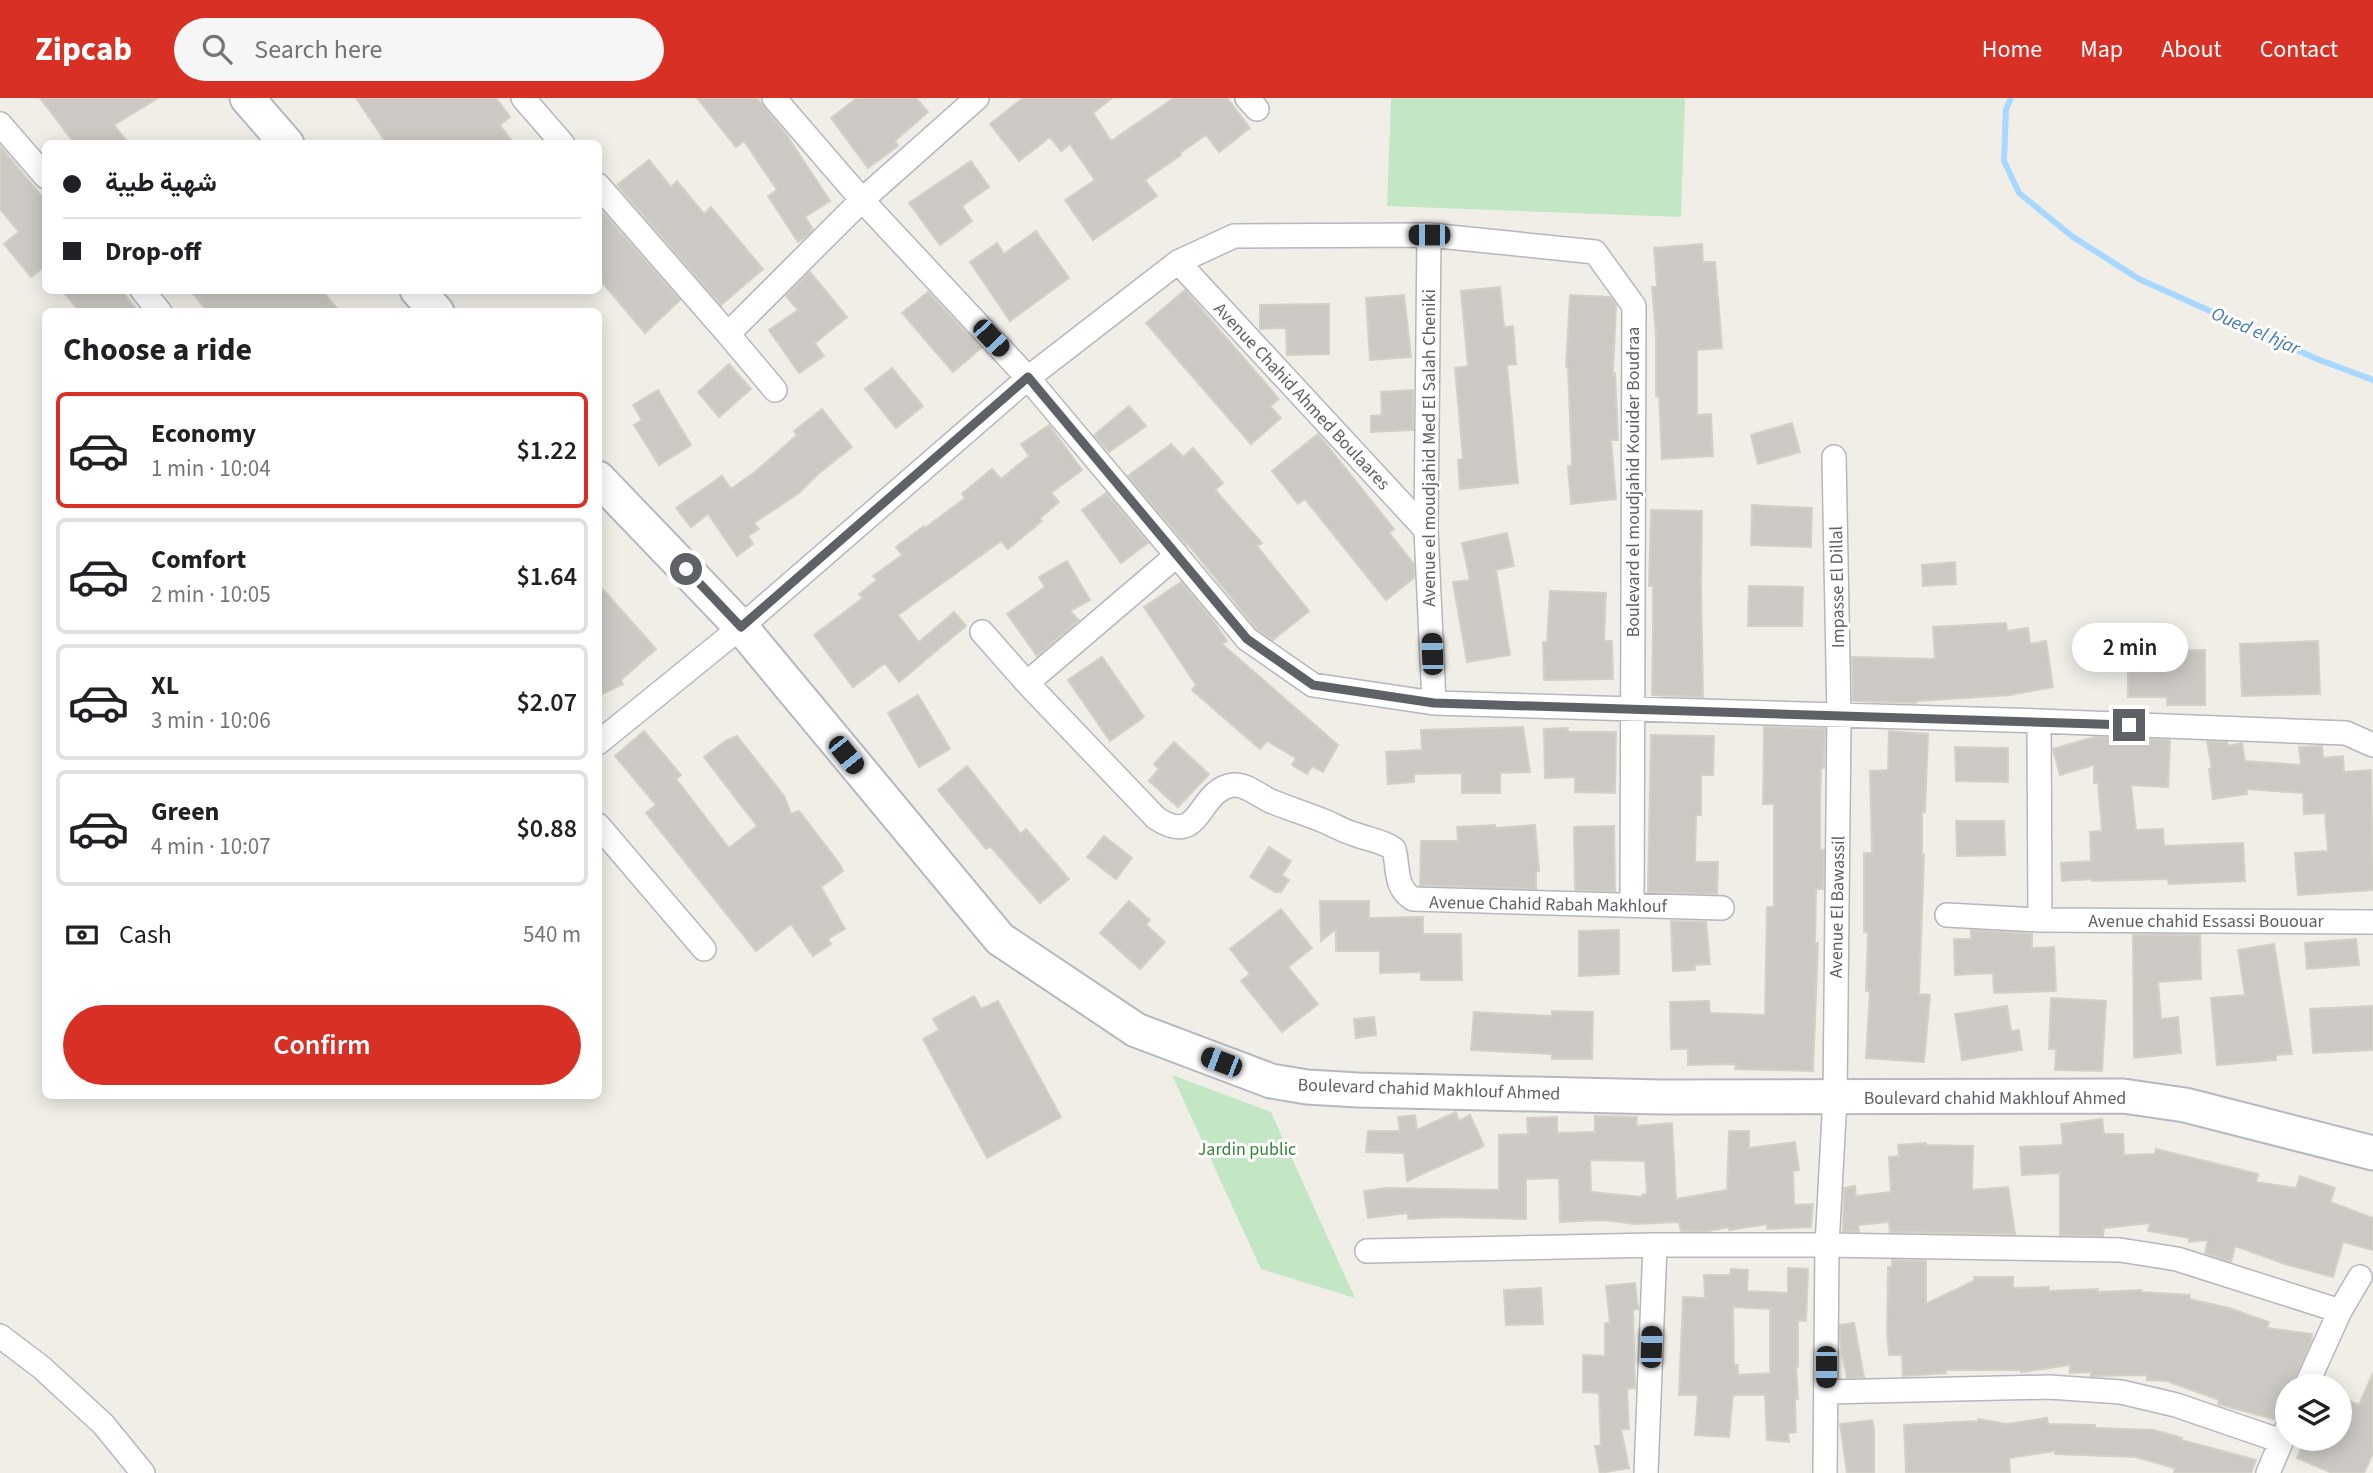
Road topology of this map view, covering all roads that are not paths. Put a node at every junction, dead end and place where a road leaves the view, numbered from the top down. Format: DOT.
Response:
graph roads {
  1 [pos="247,98"];
  2 [pos="523,98"];
  3 [pos="774,98"];
  4 [pos="977,98"];
  5 [pos="0,124"];
  6 [pos="283,140"];
  7 [pos="560,140"];
  8 [pos="42,172"];
  9 [pos="602,190"];
  10 [pos="862,201"];
  11 [pos="1429,235"];
  12 [pos="1178,262"];
  13 [pos="145,294"];
  14 [pos="421,294"];
  15 [pos="157,308"];
  16 [pos="434,308"];
  17 [pos="728,334"];
  18 [pos="1028,377"];
  19 [pos="775,390"];
  20 [pos="1834,457"];
  21 [pos="602,482"];
  22 [pos="1426,530"];
  23 [pos="1177,555"];
  24 [pos="741,627"];
  25 [pos="982,632"];
  26 [pos="1027,683"];
  27 [pos="1434,703"];
  28 [pos="1633,710"];
  29 [pos="1839,716"];
  30 [pos="2039,721"];
  31 [pos="602,740"];
  32 [pos="2373,745"];
  33 [pos="602,830"];
  34 [pos="1632,905"];
  35 [pos="1722,908"];
  36 [pos="1947,915"];
  37 [pos="2040,920"];
  38 [pos="2373,922"];
  39 [pos="704,948"];
  40 [pos="1835,1098"];
  41 [pos="2373,1153"];
  42 [pos="1655,1245"];
  43 [pos="1827,1245"];
  44 [pos="1367,1251"];
  45 [pos="2360,1277"];
  46 [pos="2340,1311"];
  47 [pos="0,1336"];
  48 [pos="2311,1374"];
  49 [pos="1826,1392"];
  50 [pos="2275,1432"];
  51 [pos="2277,1451"];
  52 [pos="143,1473"];
  53 [pos="1646,1473"];
  54 [pos="1825,1473"];
  55 [pos="2268,1473"];
  1 -- 6 [label="main road"];
  2 -- 7 [label="street"];
  3 -- 10 [label="street"];
  4 -- 10 [label="street"];
  5 -- 8 [label="street"];
  9 -- 17 [label="street"];
  10 -- 17 [label="street"];
  10 -- 18 [label="street"];
  11 -- 12 [label="street, Boulevard el moudjahid Kouider Boudraa"];
  11 -- 22 [label="street, Avenue el moudjahid Med El Salah Cheniki"];
  11 -- 28 [label="street, Boulevard el moudjahid Kouider Boudraa"];
  12 -- 18 [label="street, Boulevard el moudjahid Kouider Boudraa"];
  12 -- 22 [label="street, Avenue Chahid Ahmed Boulaares"];
  13 -- 15 [label="street"];
  14 -- 16 [label="main road"];
  17 -- 19 [label="street"];
  18 -- 23 [label="street"];
  18 -- 24 [label="street, Boulevard el moudjahid Kouider Boudraa"];
  20 -- 29 [label="street, Impasse El Dillal"];
  21 -- 24 [label="main road, Boulevard chahid Makhlouf Ahmed"];
  22 -- 27 [label="street, Avenue el moudjahid Med El Salah Cheniki"];
  23 -- 26 [label="street"];
  23 -- 27 [label="street"];
  24 -- 31 [label="street, Boulevard el moudjahid Kouider Boudraa"];
  24 -- 40 [label="main road, Boulevard chahid Makhlouf Ahmed"];
  25 -- 26 [label="street, Avenue Chahid Rabah Makhlouf"];
  26 -- 34 [label="street, Avenue Chahid Rabah Makhlouf"];
  27 -- 28 [label="street"];
  28 -- 29 [label="street"];
  28 -- 34 [label="street, Boulevard el moudjahid Kouider Boudraa"];
  29 -- 30 [label="street"];
  29 -- 40 [label="street, Avenue El Bawassil"];
  30 -- 32 [label="street"];
  30 -- 37 [label="street"];
  33 -- 39 [label="street"];
  34 -- 35 [label="street, Avenue Chahid Rabah Makhlouf"];
  36 -- 37 [label="street, Avenue chahid Essassi Bououar"];
  37 -- 38 [label="street, Avenue chahid Essassi Bououar"];
  40 -- 41 [label="main road, Boulevard chahid Makhlouf Ahmed"];
  40 -- 43 [label="street, Avenue El Bawassil"];
  42 -- 43 [label="street"];
  42 -- 44 [label="street"];
  42 -- 53 [label="street"];
  43 -- 46 [label="street"];
  43 -- 49 [label="street, Avenue El Bawassil"];
  45 -- 46 [label="street"];
  46 -- 48 [label="street"];
  47 -- 52 [label="street"];
  49 -- 50 [label="street"];
  49 -- 54 [label="street, Avenue El Bawassil"];
  51 -- 55 [label="street"];
}
